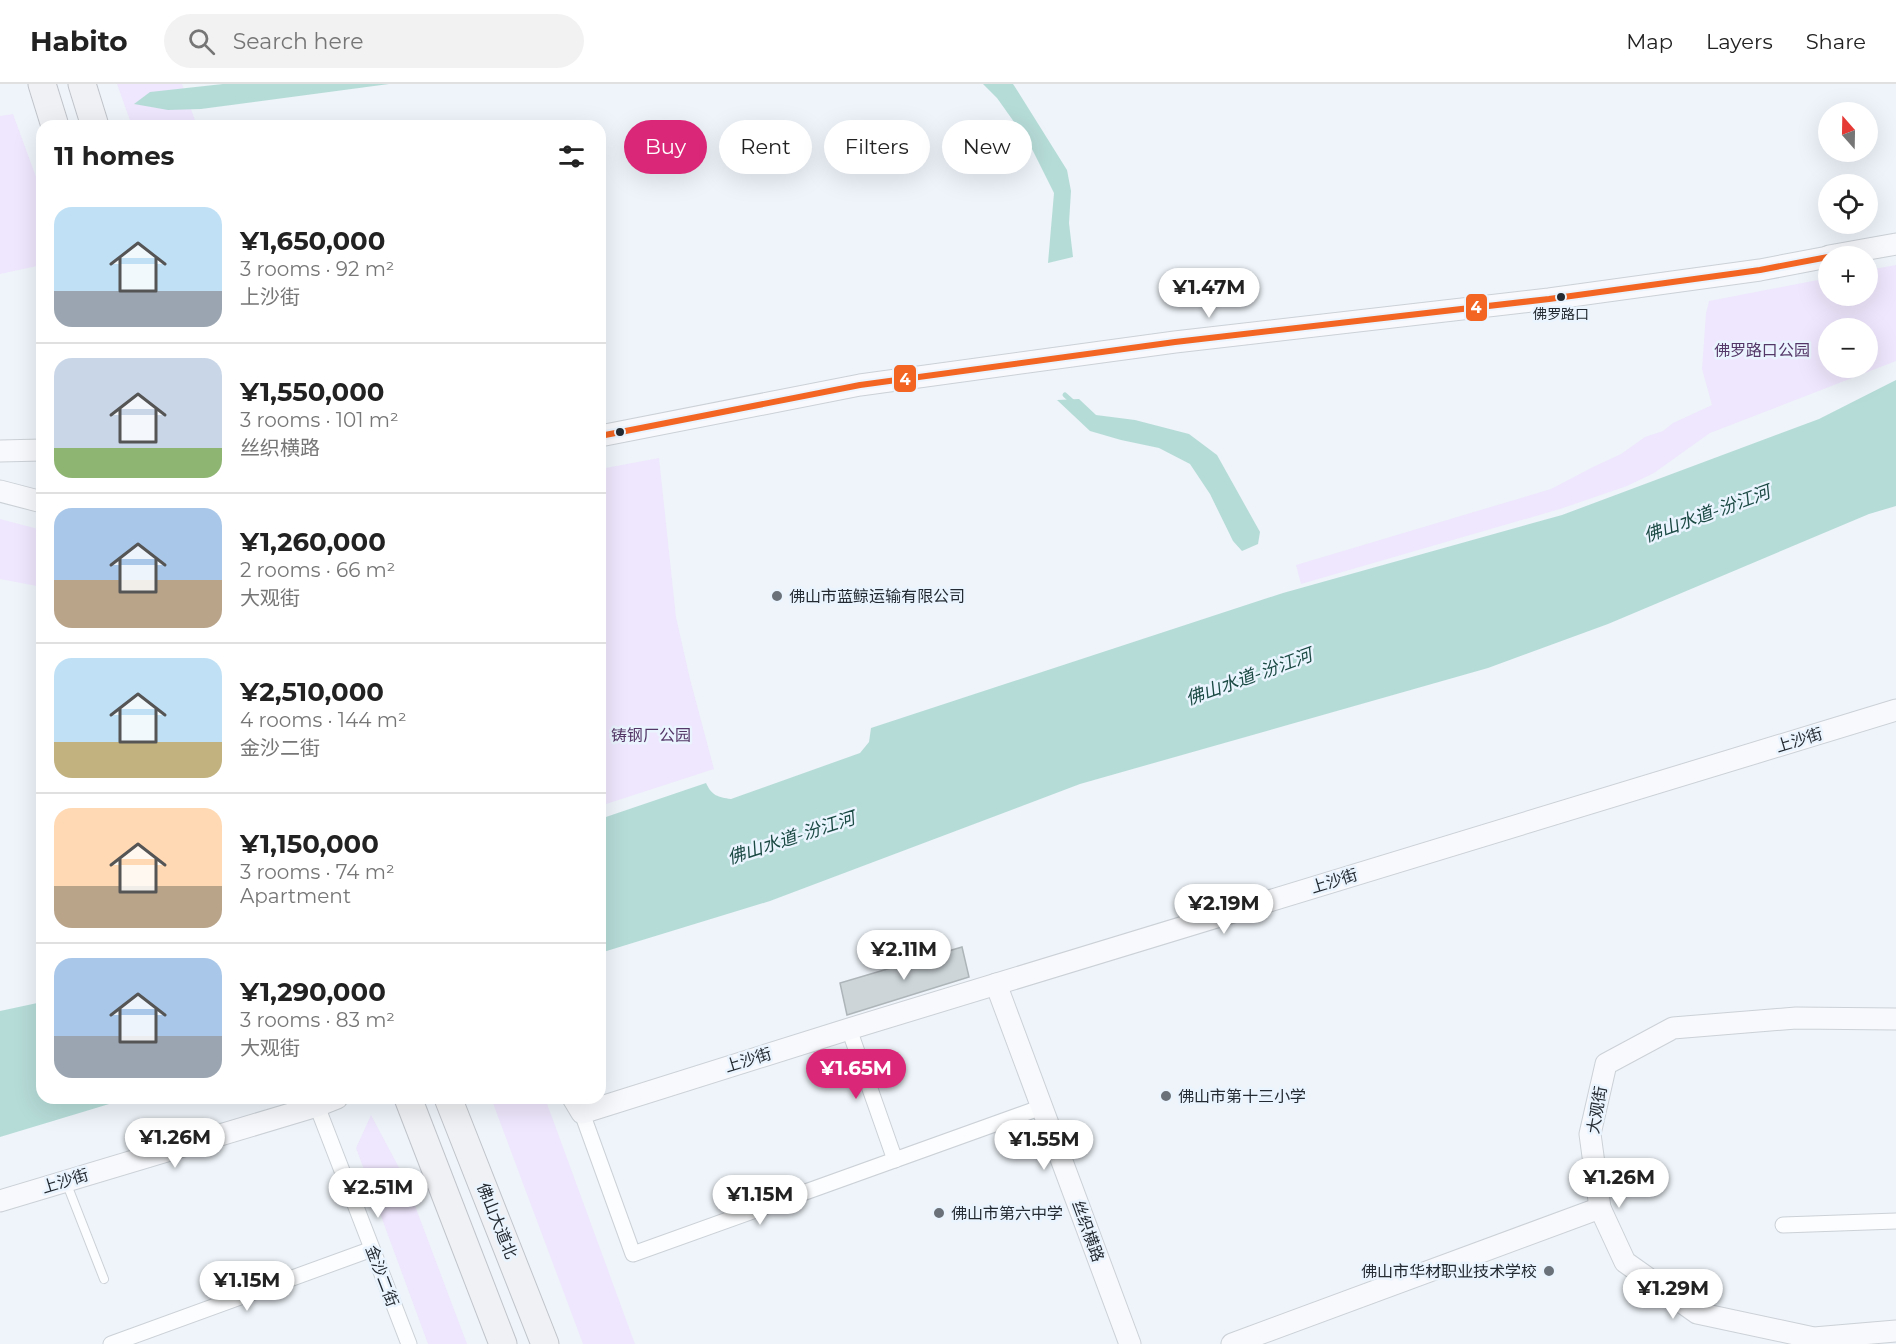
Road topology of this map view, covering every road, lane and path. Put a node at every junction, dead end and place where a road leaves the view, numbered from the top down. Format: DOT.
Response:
graph roads {
  1 [pos="42,84"];
  2 [pos="82,84"];
  3 [pos="53,120"];
  4 [pos="93,120"];
  5 [pos="1896,244"];
  6 [pos="1878,247"];
  7 [pos="1818,259"];
  8 [pos="606,435"];
  9 [pos="36,450"];
  10 [pos="0,451"];
  11 [pos="0,491"];
  12 [pos="36,500"];
  13 [pos="1896,710"];
  14 [pos="996,984"];
  15 [pos="1896,1019"];
  16 [pos="849,1029"];
  17 [pos="606,1097"];
  18 [pos="320,1104"];
  19 [pos="328,1104"];
  20 [pos="410,1104"];
  21 [pos="450,1104"];
  22 [pos="577,1105"];
  23 [pos="1042,1107"];
  24 [pos="895,1161"];
  25 [pos="66,1181"];
  26 [pos="0,1201"];
  27 [pos="1600,1208"];
  28 [pos="1896,1221"];
  29 [pos="1783,1225"];
  30 [pos="372,1249"];
  31 [pos="104,1279"];
  32 [pos="1892,1335"];
  33 [pos="1815,1341"];
  34 [pos="111,1344"];
  35 [pos="409,1344"];
  36 [pos="503,1344"];
  37 [pos="545,1344"];
  38 [pos="1130,1344"];
  39 [pos="1233,1344"];
  1 -- 3 [label="highway"];
  2 -- 4 [label="highway"];
  5 -- 6 [label="street"];
  7 -- 8 [label="street"];
  9 -- 10 [label="street"];
  11 -- 12 [label="street"];
  13 -- 14 [label="street, 上沙街"];
  14 -- 16 [label="street, 上沙街"];
  14 -- 23 [label="street, 丝织横路"];
  15 -- 27 [label="street, 大观街"];
  16 -- 17 [label="street, 上沙街"];
  16 -- 24 [label="street"];
  18 -- 25 [label="street, 上沙街"];
  19 -- 30 [label="street, 金沙二街"];
  20 -- 36 [label="highway"];
  21 -- 37 [label="highway, 佛山大道北"];
  22 -- 24 [label="street"];
  23 -- 24 [label="street"];
  23 -- 38 [label="street, 丝织横路"];
  25 -- 26 [label="street, 上沙街"];
  25 -- 31 [label="lane"];
  27 -- 33 [label="street, 大观街"];
  27 -- 39 [label="street"];
  28 -- 29 [label="street"];
  30 -- 34 [label="street"];
  30 -- 35 [label="street, 金沙二街"];
  32 -- 33 [label="street, 大观街"];
}
